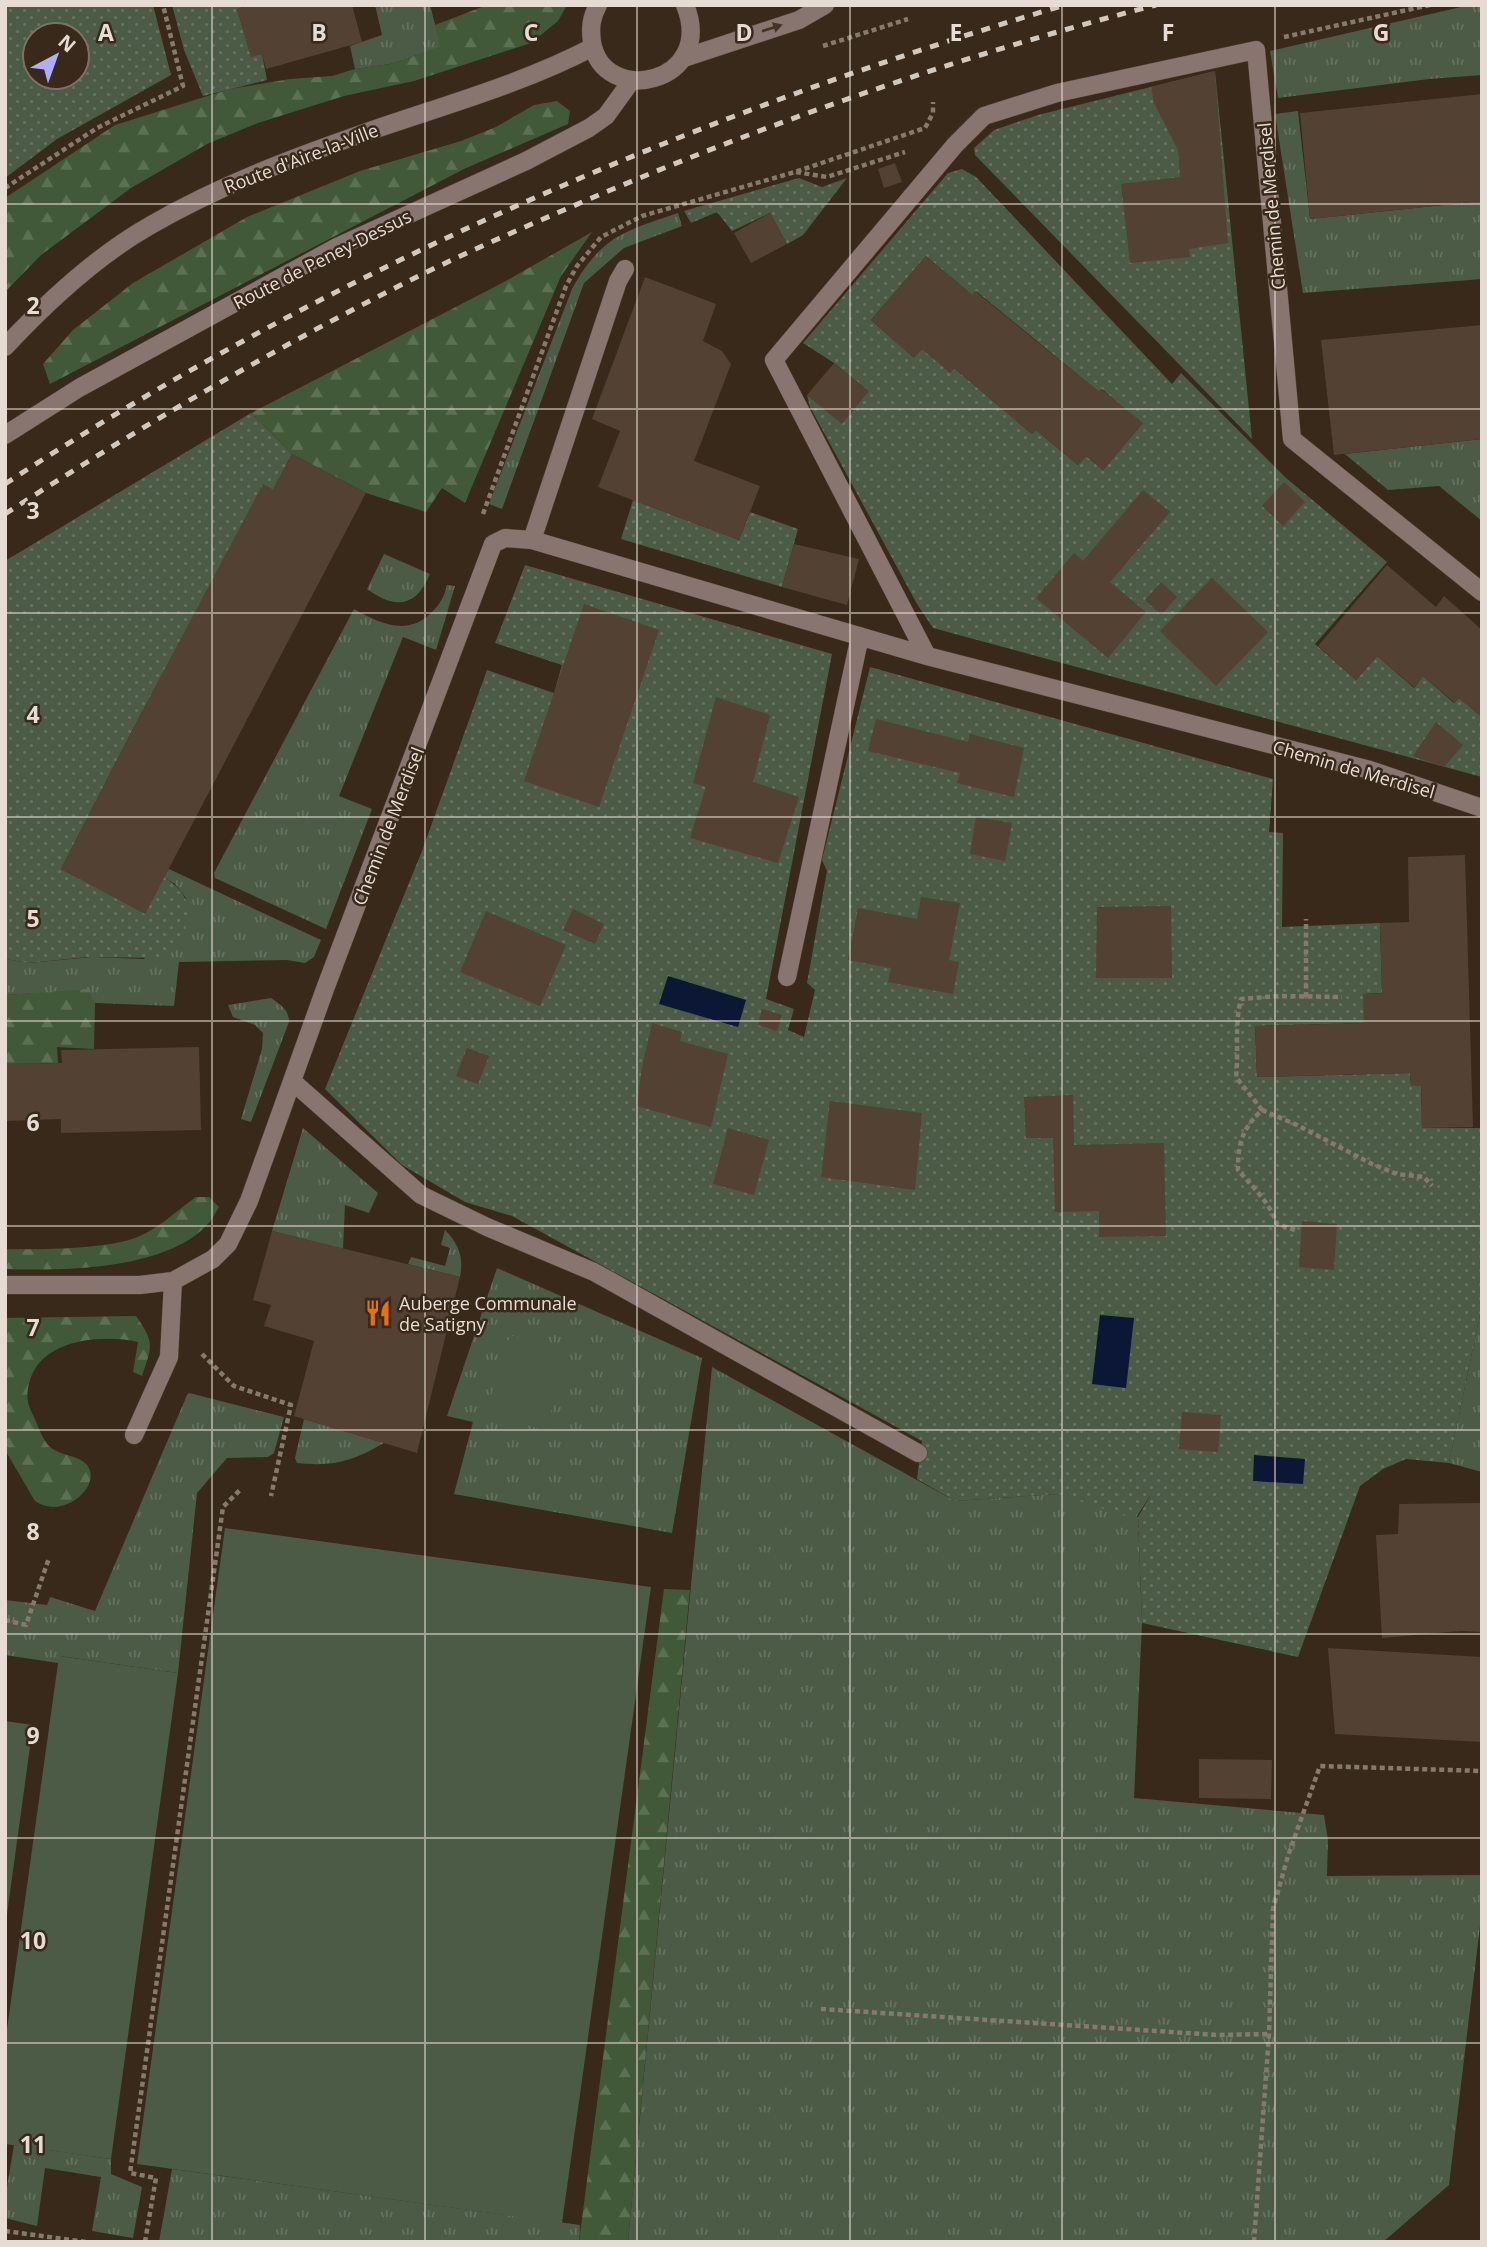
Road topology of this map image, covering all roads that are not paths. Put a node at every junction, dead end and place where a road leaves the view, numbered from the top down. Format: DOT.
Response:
graph roads {
  1 [pos="598,5"];
  2 [pos="685,5"];
  3 [pos="825,5"];
  4 [pos="593,47"];
  5 [pos="684,58"];
  6 [pos="632,80"];
  7 [pos="625,269"];
  8 [pos="5,347"];
  9 [pos="5,435"];
  10 [pos="532,540"];
  11 [pos="1482,592"];
  12 [pos="860,636"];
  13 [pos="927,656"];
  14 [pos="1482,808"];
  15 [pos="787,977"];
  16 [pos="292,1081"];
  17 [pos="173,1281"];
  18 [pos="5,1285"];
  19 [pos="134,1435"];
  20 [pos="918,1453"];
  1 -- 4 [label="street"];
  2 -- 5 [label="street"];
  5 -- 3 [label="street, one-way"];
  4 -- 6 [label="street"];
  4 -- 8 [label="street, Route d'Aire-la-Ville"];
  5 -- 6 [label="street"];
  6 -- 9 [label="street, Route de Peney-Dessus"];
  7 -- 10 [label="street"];
  10 -- 12 [label="street, Chemin de Merdisel"];
  10 -- 16 [label="street, Chemin de Merdisel"];
  11 -- 13 [label="street, Chemin de Merdisel"];
  12 -- 13 [label="street, Chemin de Merdisel"];
  12 -- 15 [label="street"];
  13 -- 14 [label="street, Chemin de Merdisel"];
  16 -- 17 [label="street, Chemin de Merdisel"];
  16 -- 20 [label="street"];
  17 -- 18 [label="street, Chemin de Merdisel"];
  17 -- 19 [label="street"];
}
